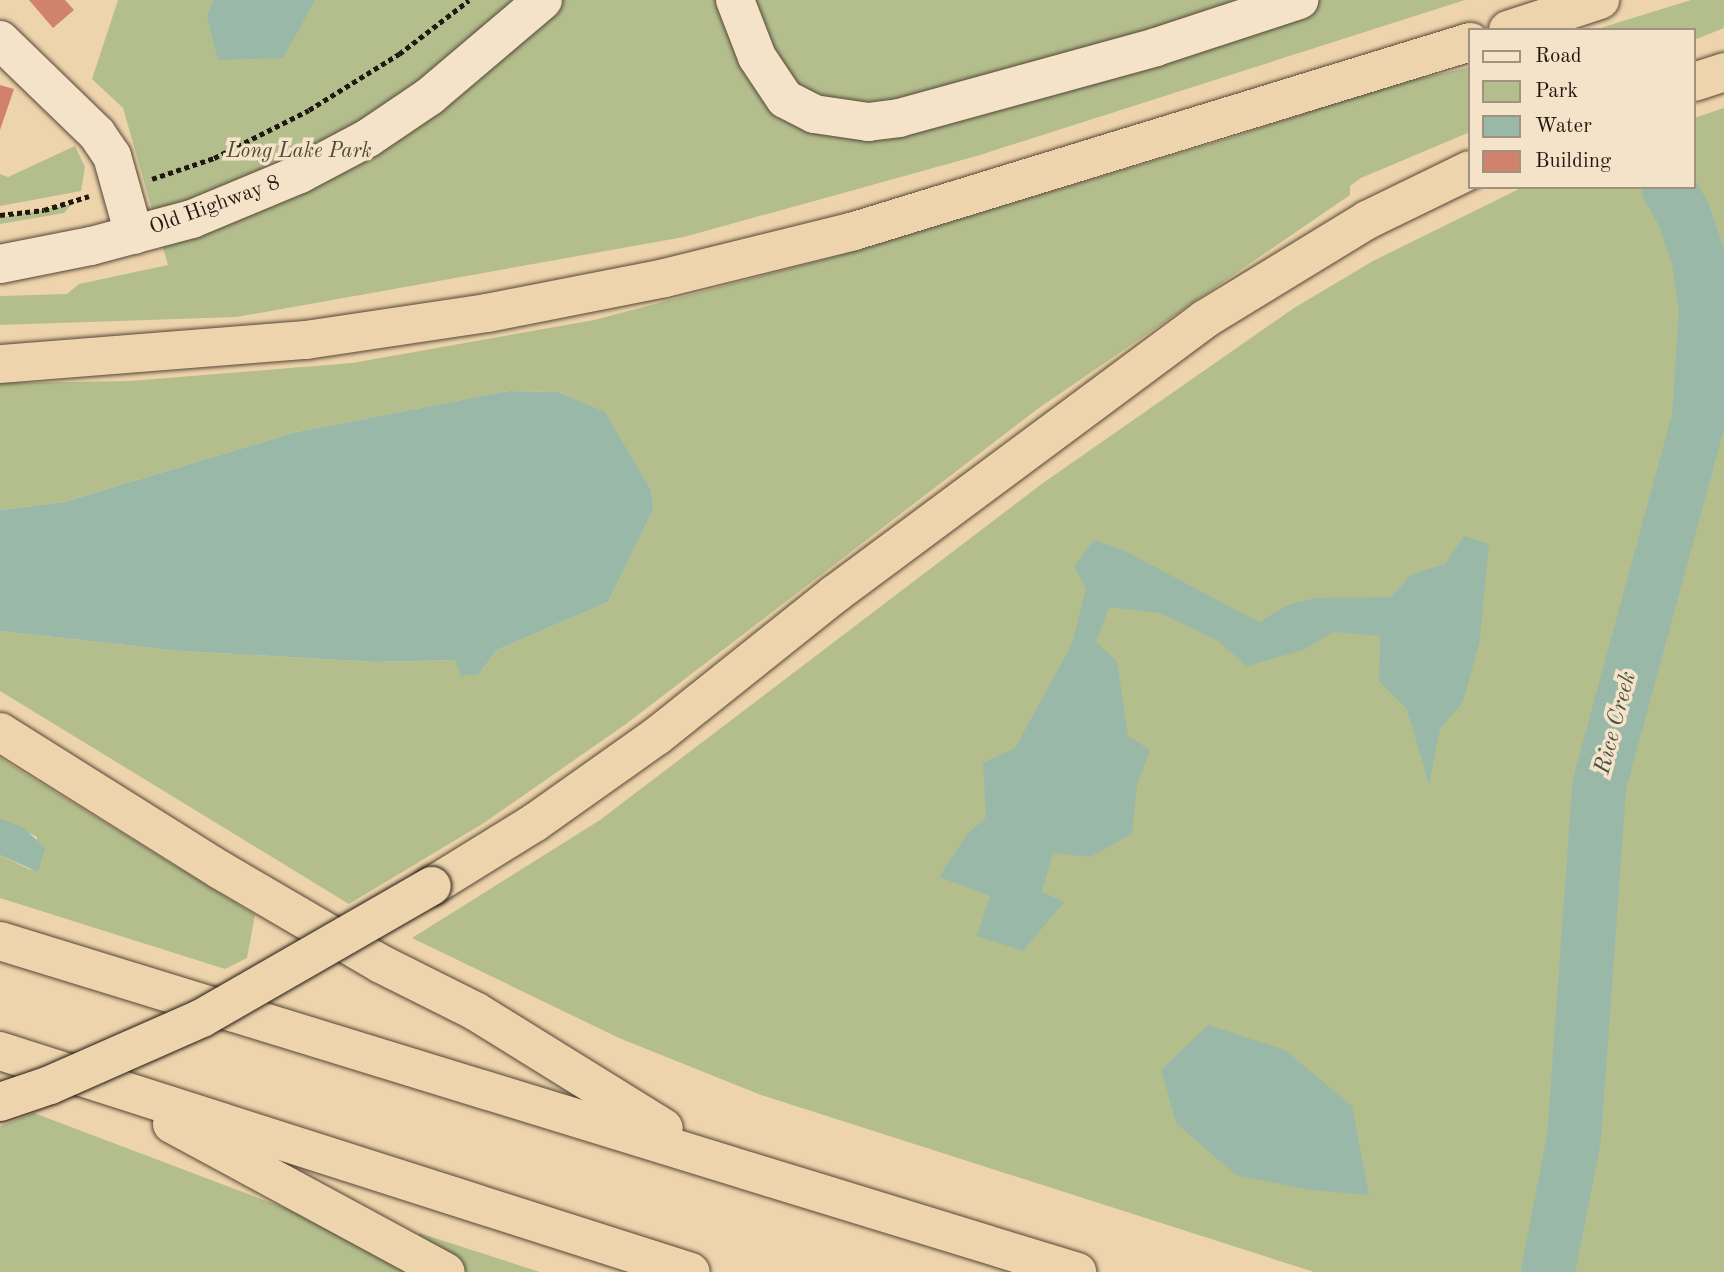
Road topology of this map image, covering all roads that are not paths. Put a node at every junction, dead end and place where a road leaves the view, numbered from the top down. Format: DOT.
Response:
graph roads {
  1 [pos="543,0"];
  2 [pos="735,0"];
  3 [pos="1298,0"];
  4 [pos="1600,0"];
  5 [pos="1514,28"];
  6 [pos="0,40"];
  7 [pos="1468,43"];
  8 [pos="1724,72"];
  9 [pos="1696,81"];
  10 [pos="1468,171"];
  11 [pos="134,235"];
  12 [pos="0,264"];
  13 [pos="0,364"];
  14 [pos="0,733"];
  15 [pos="0,941"];
  16 [pos="0,1051"];
  17 [pos="66,1072"];
  18 [pos="0,1102"];
  19 [pos="707,1155"];
  20 [pos="446,1272"];
  21 [pos="691,1272"];
  22 [pos="1077,1272"];
  1 -- 11 [label="street, Old Highway 8"];
  2 -- 3 [label="street"];
  4 -- 5 [label="highway"];
  6 -- 11 [label="street"];
  7 -- 13 [label="highway"];
  8 -- 9 [label="highway"];
  10 -- 18 [label="highway, bridge"];
  11 -- 12 [label="street, Old Highway 8"];
  14 -- 19 [label="highway"];
  15 -- 19 [label="highway"];
  16 -- 17 [label="highway"];
  17 -- 20 [label="highway"];
  17 -- 21 [label="highway"];
  19 -- 22 [label="highway"];
}
